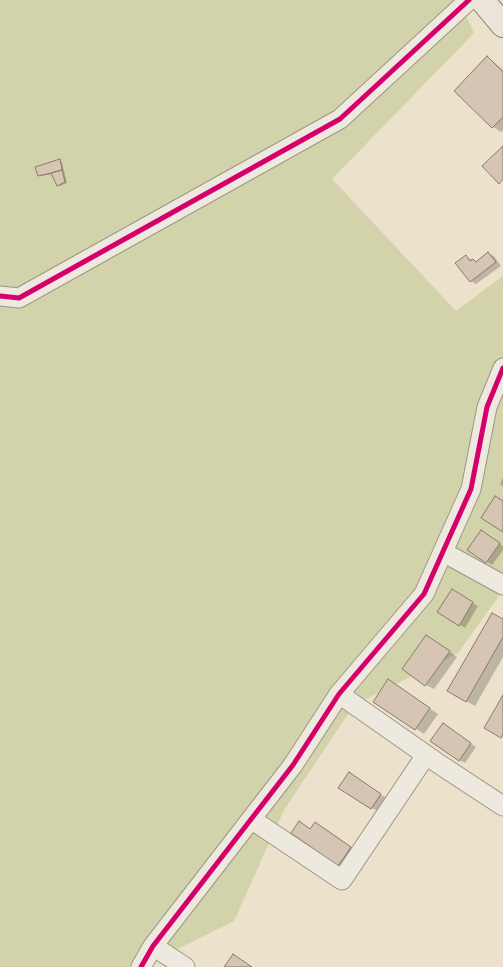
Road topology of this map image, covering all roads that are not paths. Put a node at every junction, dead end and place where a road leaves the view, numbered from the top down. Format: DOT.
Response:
graph roads {
  1 [pos="469,0"];
  2 [pos="482,0"];
  3 [pos="503,25"];
  4 [pos="0,296"];
  5 [pos="503,368"];
  6 [pos="443,552"];
  7 [pos="503,585"];
  8 [pos="339,694"];
  9 [pos="426,755"];
  10 [pos="503,806"];
  11 [pos="251,819"];
  12 [pos="154,946"];
  13 [pos="141,967"];
  14 [pos="185,967"];
  1 -- 4 [label="street"];
  2 -- 3 [label="main road"];
  5 -- 6 [label="street"];
  6 -- 7 [label="street"];
  6 -- 8 [label="street"];
  8 -- 9 [label="street"];
  8 -- 11 [label="street"];
  9 -- 10 [label="street"];
  9 -- 11 [label="street"];
  11 -- 12 [label="street"];
  12 -- 13 [label="street"];
  12 -- 14 [label="street"];
}
